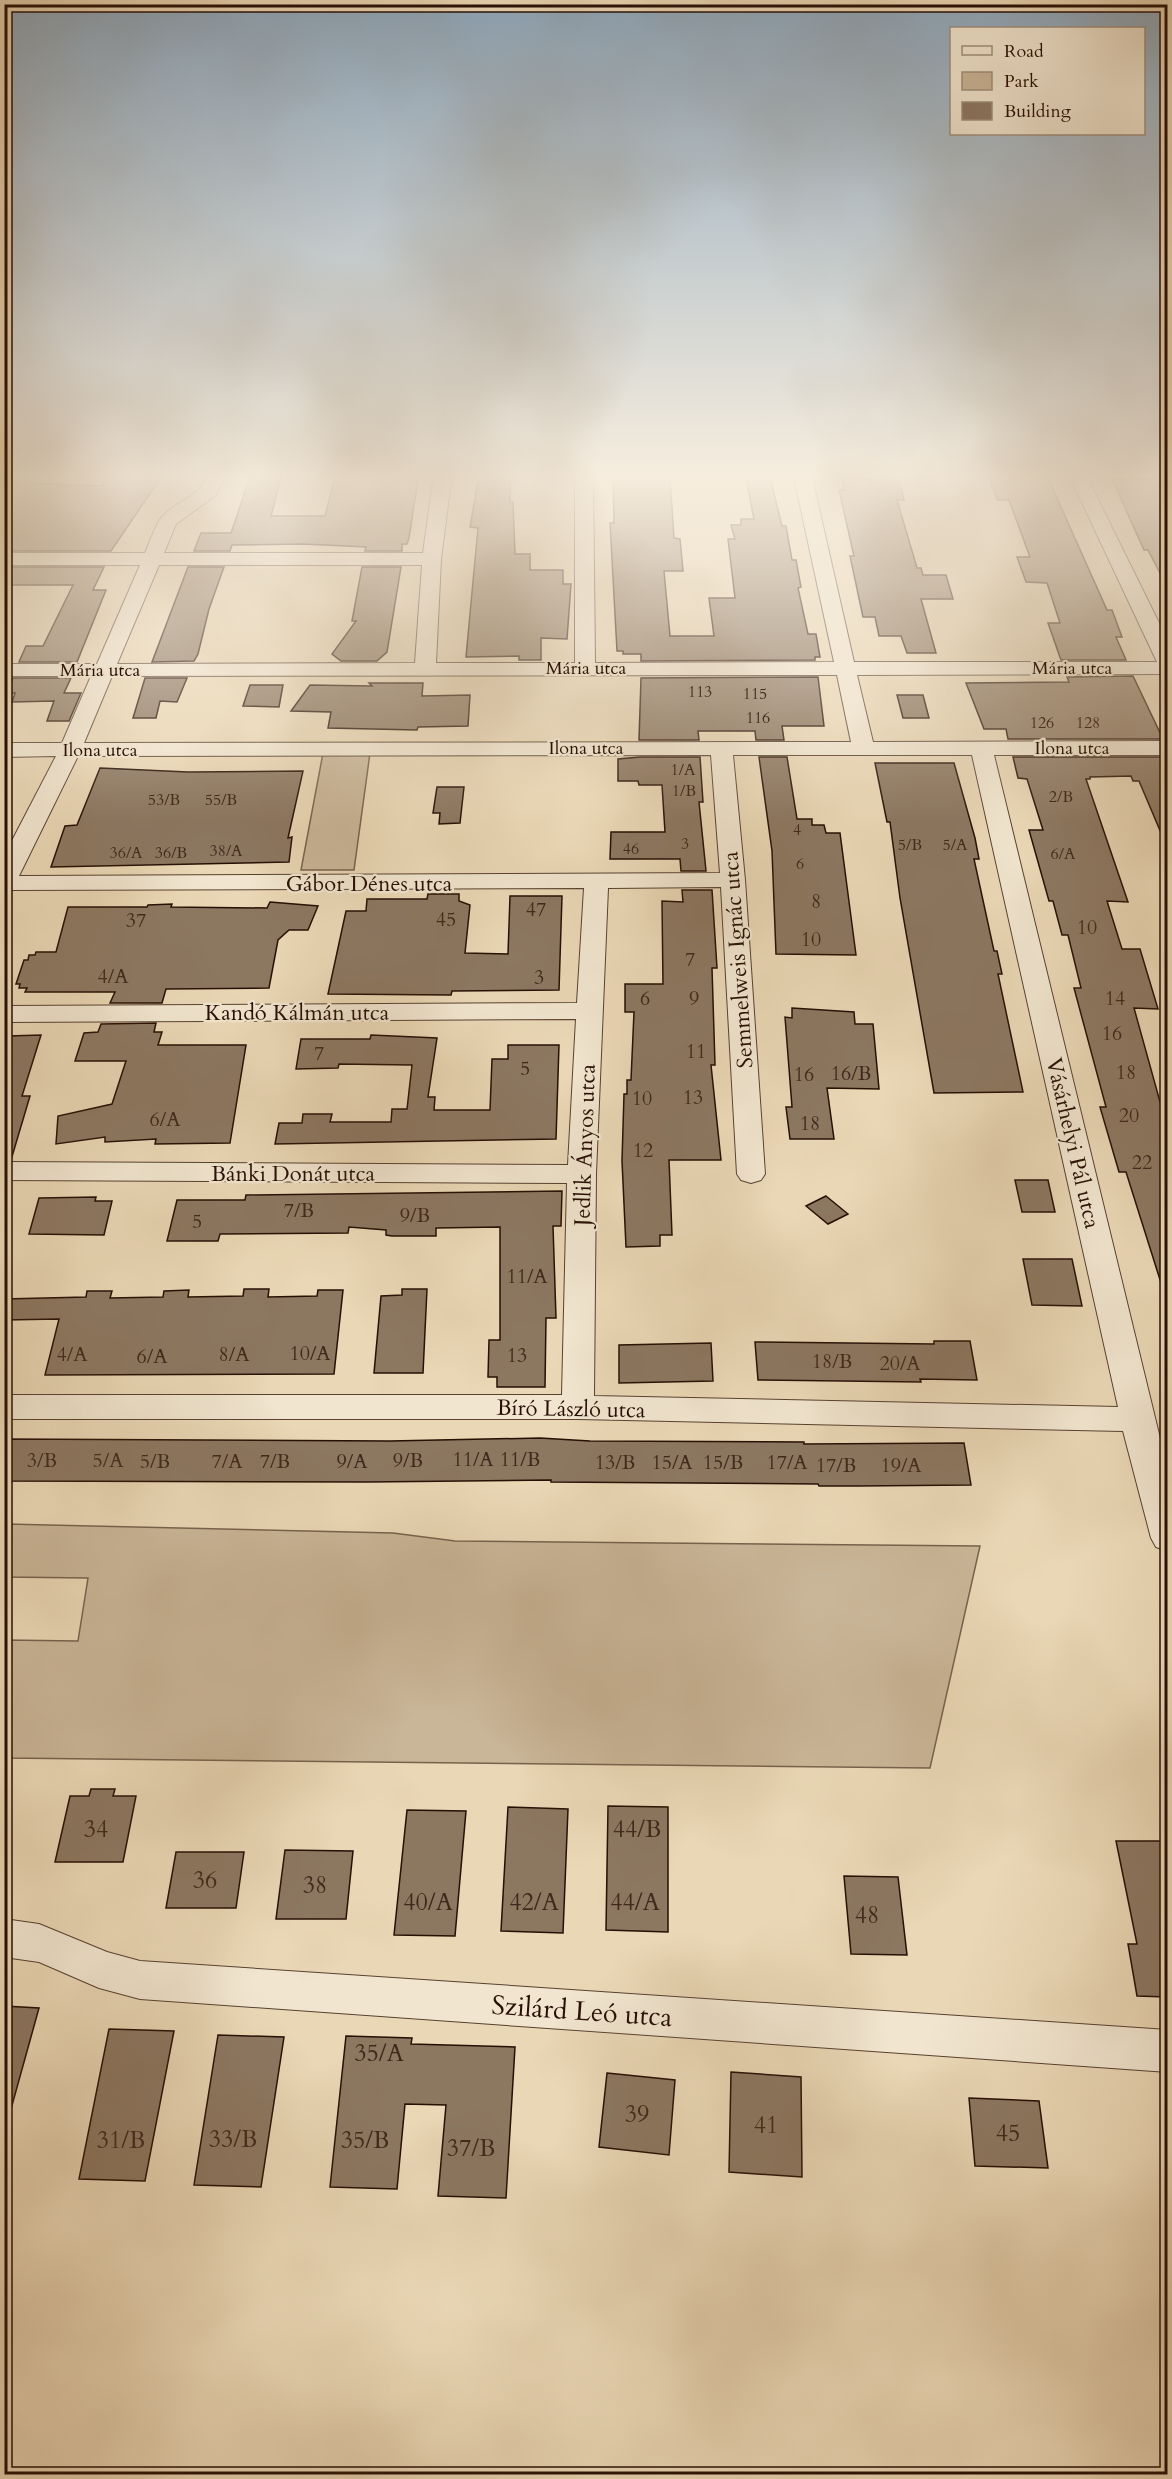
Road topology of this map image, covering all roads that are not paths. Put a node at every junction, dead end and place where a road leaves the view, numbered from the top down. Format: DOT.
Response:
graph roads {
  1 [pos="140,589"];
  2 [pos="430,589"];
  3 [pos="585,589"];
  4 [pos="828,589"];
  5 [pos="1131,589"];
  6 [pos="1167,663"];
  7 [pos="425,667"];
  8 [pos="845,667"];
  9 [pos="585,668"];
  10 [pos="1167,668"];
  11 [pos="4,670"];
  12 [pos="106,670"];
  13 [pos="721,747"];
  14 [pos="863,747"];
  15 [pos="981,748"];
  16 [pos="1167,748"];
  17 [pos="4,750"];
  18 [pos="70,750"];
  19 [pos="733,880"];
  20 [pos="4,882"];
  21 [pos="596,883"];
  22 [pos="590,1011"];
  23 [pos="4,1014"];
  24 [pos="4,1171"];
  25 [pos="582,1174"];
  26 [pos="751,1174"];
  27 [pos="4,1407"];
  28 [pos="578,1407"];
  29 [pos="1137,1419"];
  30 [pos="1167,1538"];
  31 [pos="4,1938"];
  32 [pos="1167,2051"];
  1 -- 12 [label="street"];
  2 -- 7 [label="street"];
  3 -- 9 [label="street"];
  4 -- 8 [label="street"];
  5 -- 6 [label="street"];
  7 -- 9 [label="street, Mária utca"];
  7 -- 12 [label="street, Mária utca"];
  8 -- 9 [label="street, Mária utca"];
  8 -- 10 [label="street, Mária utca"];
  8 -- 14 [label="street"];
  11 -- 12 [label="street, Mária utca"];
  12 -- 18 [label="street"];
  13 -- 14 [label="street, Ilona utca"];
  13 -- 18 [label="street, Ilona utca"];
  13 -- 19 [label="street, Semmelweis Ignác utca"];
  14 -- 15 [label="street, Ilona utca"];
  15 -- 16 [label="street, Ilona utca"];
  15 -- 29 [label="street, Vásárhelyi Pál utca"];
  17 -- 18 [label="street, Ilona utca"];
  18 -- 20 [label="street"];
  19 -- 21 [label="street, Gábor Dénes utca"];
  19 -- 26 [label="street, Semmelweis Ignác utca"];
  20 -- 21 [label="street, Gábor Dénes utca"];
  21 -- 22 [label="street, Jedlik Ányos utca"];
  22 -- 23 [label="street, Kandó Kálmán utca"];
  22 -- 25 [label="street, Jedlik Ányos utca"];
  24 -- 25 [label="street, Bánki Donát utca"];
  25 -- 28 [label="street, Jedlik Ányos utca"];
  27 -- 28 [label="street, Bíró László utca"];
  28 -- 29 [label="street, Bíró László utca"];
  29 -- 30 [label="street, Vásárhelyi Pál utca"];
  31 -- 32 [label="street, Szilárd Leó utca"];
}
